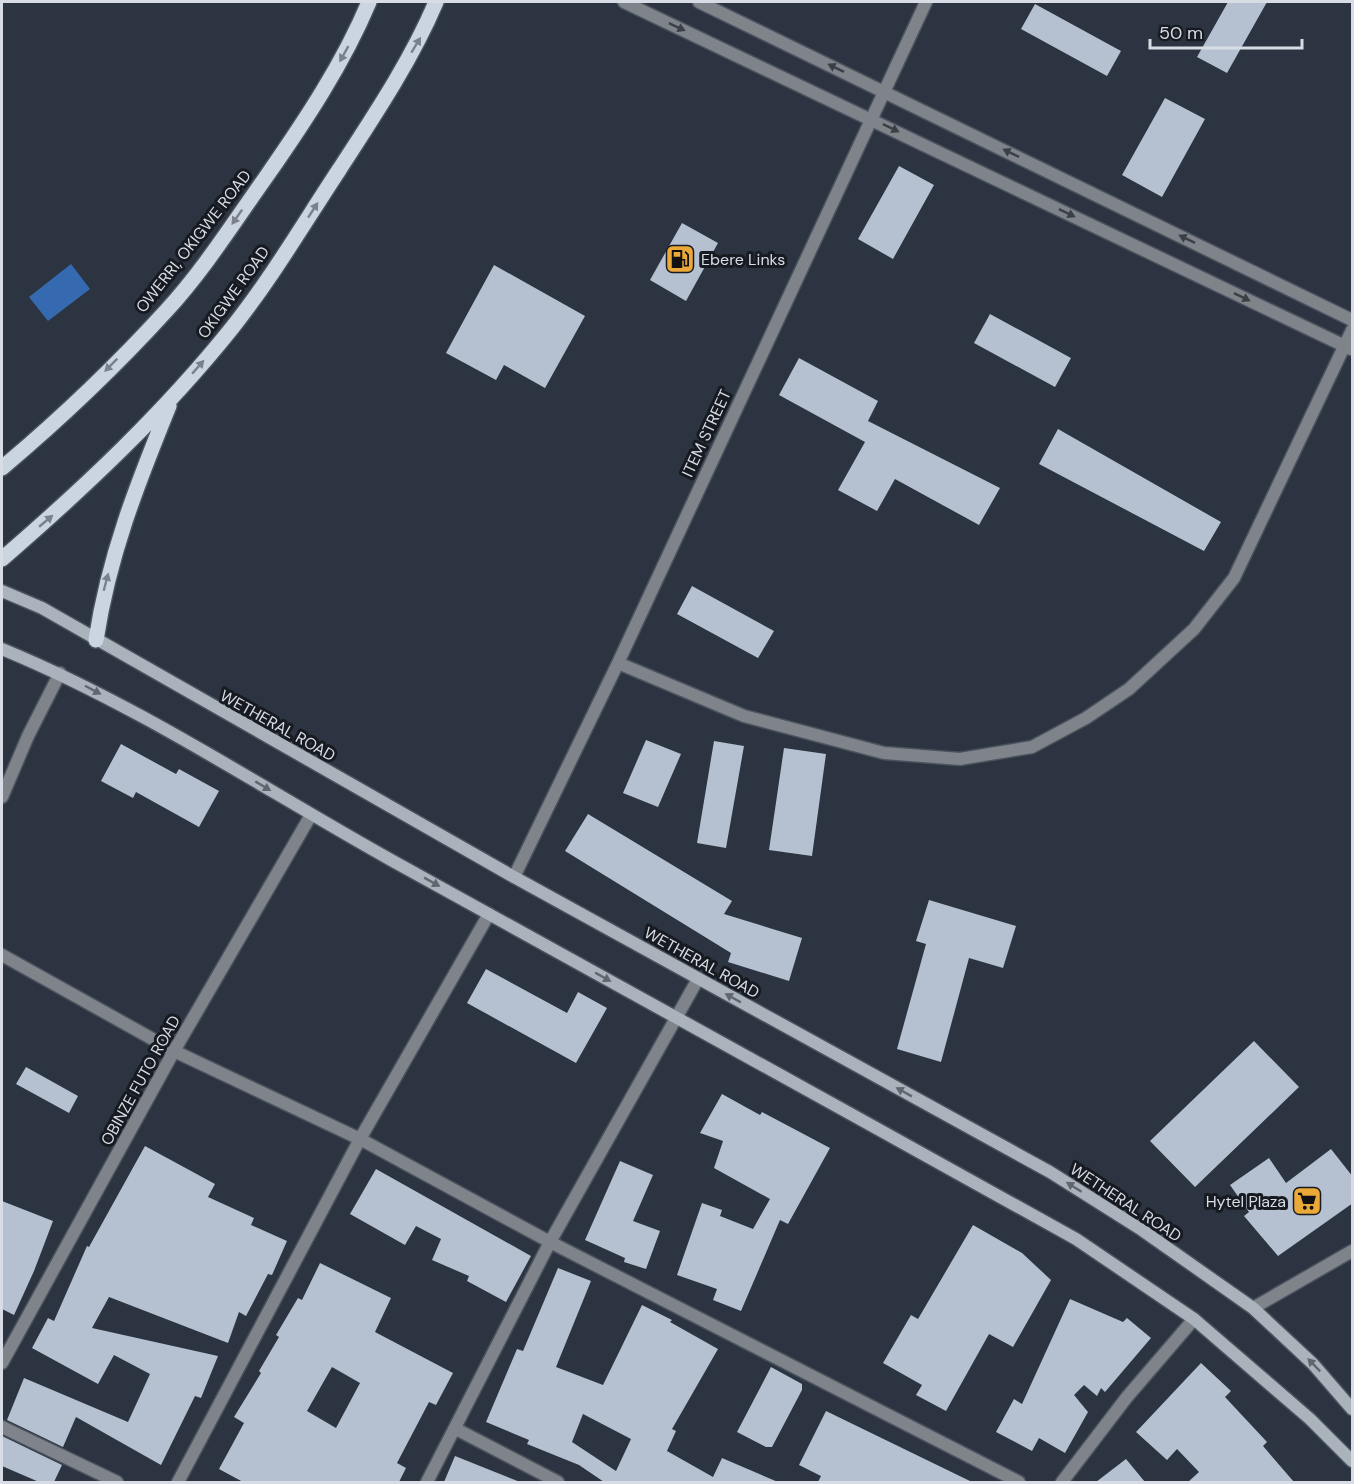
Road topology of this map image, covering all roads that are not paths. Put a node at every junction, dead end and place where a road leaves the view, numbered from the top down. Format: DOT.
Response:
graph roads {
  1 [pos="369,2"];
  2 [pos="436,2"];
  3 [pos="624,2"];
  4 [pos="699,2"];
  5 [pos="926,2"];
  6 [pos="882,90"];
  7 [pos="869,118"];
  8 [pos="1353,320"];
  9 [pos="1353,330"];
  10 [pos="1349,348"];
  11 [pos="172,397"];
  12 [pos="2,468"];
  13 [pos="2,559"];
  14 [pos="2,591"];
  15 [pos="96,640"];
  16 [pos="2,648"];
  17 [pos="618,663"];
  18 [pos="60,673"];
  19 [pos="2,797"];
  20 [pos="311,815"];
  21 [pos="514,877"];
  22 [pos="489,914"];
  23 [pos="2,955"];
  24 [pos="698,979"];
  25 [pos="678,1018"];
  26 [pos="174,1051"];
  27 [pos="360,1139"];
  28 [pos="550,1242"];
  29 [pos="1353,1251"];
  30 [pos="1253,1308"];
  31 [pos="1194,1319"];
  32 [pos="2,1363"];
  33 [pos="1353,1409"];
  34 [pos="2,1427"];
  35 [pos="456,1429"];
  36 [pos="1353,1461"];
  37 [pos="117,1482"];
  38 [pos="178,1482"];
  39 [pos="427,1482"];
  40 [pos="558,1482"];
  41 [pos="1019,1482"];
  42 [pos="1062,1482"];
  1 -- 12 [label="main road, OWERRI, OKIGWE ROAD, one-way"];
  11 -- 2 [label="main road, OKIGWE ROAD, one-way"];
  3 -- 7 [label="street, one-way"];
  6 -- 4 [label="street, one-way"];
  5 -- 6 [label="street, ITEM STREET"];
  6 -- 7 [label="street, ITEM STREET"];
  8 -- 6 [label="street, one-way"];
  7 -- 10 [label="street, one-way"];
  7 -- 17 [label="street, ITEM STREET"];
  9 -- 10 [label="street"];
  10 -- 17 [label="street"];
  13 -- 11 [label="main road, OKIGWE ROAD, one-way"];
  15 -- 11 [label="main road, one-way"];
  14 -- 15 [label="main road, WETHERAL ROAD"];
  15 -- 21 [label="main road, WETHERAL ROAD"];
  16 -- 18 [label="main road"];
  17 -- 21 [label="street, ITEM STREET"];
  18 -- 19 [label="street"];
  18 -- 20 [label="main road, one-way"];
  20 -- 22 [label="main road, one-way"];
  20 -- 26 [label="street, OBINZE FUTO ROAD"];
  21 -- 24 [label="main road, WETHERAL ROAD"];
  22 -- 25 [label="main road, one-way"];
  22 -- 27 [label="street"];
  23 -- 26 [label="street"];
  24 -- 25 [label="street"];
  30 -- 24 [label="main road, WETHERAL ROAD, one-way"];
  25 -- 28 [label="street"];
  25 -- 31 [label="main road"];
  26 -- 27 [label="street"];
  26 -- 32 [label="street, OBINZE FUTO ROAD"];
  27 -- 28 [label="street"];
  27 -- 38 [label="street"];
  28 -- 35 [label="street"];
  28 -- 41 [label="street"];
  29 -- 30 [label="street"];
  33 -- 30 [label="main road, WETHERAL ROAD, one-way"];
  31 -- 36 [label="main road"];
  31 -- 42 [label="street"];
  34 -- 37 [label="street"];
  35 -- 39 [label="street"];
  35 -- 40 [label="street"];
}
